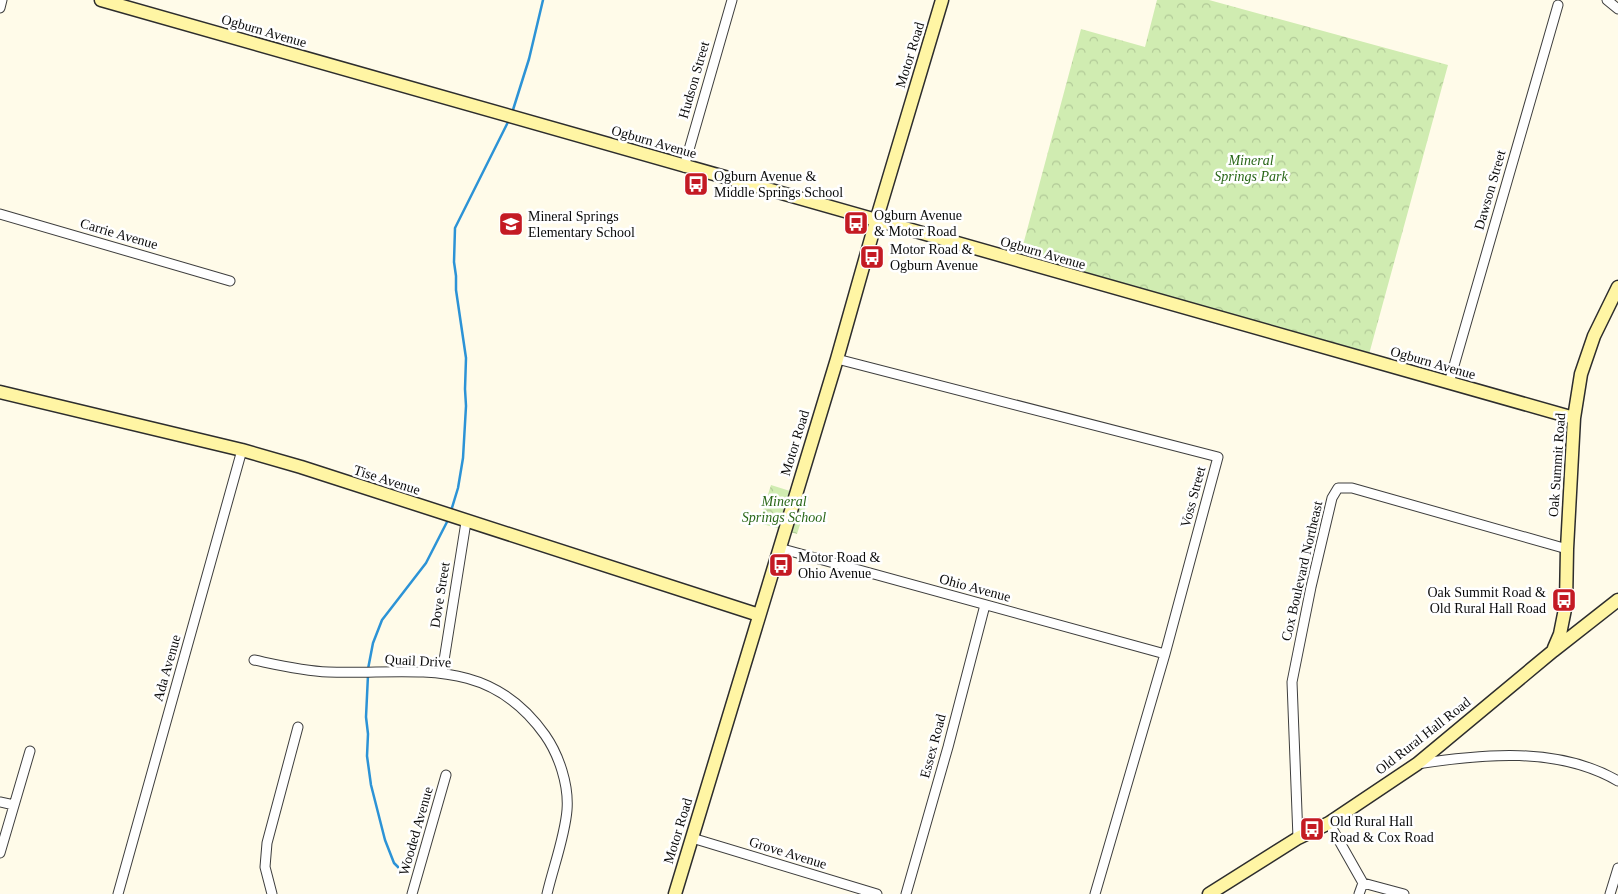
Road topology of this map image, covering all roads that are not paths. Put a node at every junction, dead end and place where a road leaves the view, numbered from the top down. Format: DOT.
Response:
graph roads {
  1 [pos="2,0"];
  2 [pos="101,0"];
  3 [pos="732,0"];
  4 [pos="942,0"];
  5 [pos="1607,0"];
  6 [pos="1558,5"];
  7 [pos="0,8"];
  8 [pos="1618,9"];
  9 [pos="684,167"];
  10 [pos="0,214"];
  11 [pos="876,221"];
  12 [pos="230,281"];
  13 [pos="1618,287"];
  14 [pos="837,359"];
  15 [pos="1449,384"];
  16 [pos="0,392"];
  17 [pos="1574,418"];
  18 [pos="242,450"];
  19 [pos="466,522"];
  20 [pos="779,548"];
  21 [pos="1567,549"];
  22 [pos="1618,600"];
  23 [pos="985,605"];
  24 [pos="759,615"];
  25 [pos="1553,651"];
  26 [pos="1164,654"];
  27 [pos="254,660"];
  28 [pos="442,673"];
  29 [pos="298,727"];
  30 [pos="30,751"];
  31 [pos="1417,764"];
  32 [pos="446,775"];
  33 [pos="1618,780"];
  34 [pos="0,802"];
  35 [pos="14,805"];
  36 [pos="1329,823"];
  37 [pos="692,838"];
  38 [pos="1298,838"];
  39 [pos="0,853"];
  40 [pos="1618,868"];
  41 [pos="1363,883"];
  42 [pos="118,894"];
  43 [pos="272,894"];
  44 [pos="412,894"];
  45 [pos="546,894"];
  46 [pos="675,894"];
  47 [pos="877,894"];
  48 [pos="906,894"];
  49 [pos="1095,894"];
  50 [pos="1209,894"];
  51 [pos="1359,894"];
  52 [pos="1404,894"];
  53 [pos="1610,894"];
  1 -- 7 [label="street"];
  2 -- 9 [label="street, Ogburn Avenue"];
  3 -- 9 [label="street, Hudson Street"];
  4 -- 11 [label="street, Motor Road"];
  5 -- 8 [label="street"];
  6 -- 15 [label="street, Dawson Street"];
  9 -- 11 [label="street, Ogburn Avenue"];
  10 -- 12 [label="street, Carrie Avenue"];
  11 -- 14 [label="street, Motor Road"];
  11 -- 15 [label="street, Ogburn Avenue"];
  13 -- 17 [label="street, Oak Summit Road"];
  14 -- 20 [label="street, Motor Road"];
  14 -- 26 [label="street, Voss Street"];
  15 -- 17 [label="street, Ogburn Avenue"];
  16 -- 18 [label="street, Tise Avenue"];
  17 -- 21 [label="street, Oak Summit Road"];
  18 -- 19 [label="street, Tise Avenue"];
  18 -- 42 [label="street, Ada Avenue"];
  19 -- 24 [label="street, Tise Avenue"];
  19 -- 28 [label="street, Dove Street"];
  20 -- 23 [label="street, Ohio Avenue"];
  20 -- 24 [label="street, Motor Road"];
  21 -- 25 [label="street, Oak Summit Road"];
  21 -- 38 [label="street, Cox Boulevard Northeast"];
  22 -- 25 [label="street, Old Rural Hall Road"];
  23 -- 26 [label="street, Ohio Avenue"];
  23 -- 48 [label="street, Essex Road"];
  24 -- 37 [label="street, Motor Road"];
  25 -- 31 [label="street, Old Rural Hall Road"];
  26 -- 49 [label="street, Voss Street"];
  27 -- 28 [label="street, Quail Drive"];
  28 -- 45 [label="street, Quail Drive"];
  29 -- 43 [label="street"];
  30 -- 35 [label="street"];
  31 -- 33 [label="street"];
  31 -- 36 [label="street, Old Rural Hall Road"];
  32 -- 44 [label="street, Wooded Avenue"];
  34 -- 35 [label="street"];
  35 -- 39 [label="street"];
  36 -- 38 [label="street, Old Rural Hall Road"];
  36 -- 41 [label="street"];
  37 -- 46 [label="street, Motor Road"];
  37 -- 47 [label="street, Grove Avenue"];
  38 -- 50 [label="street, Old Rural Hall Road"];
  40 -- 53 [label="street"];
  41 -- 51 [label="street"];
  41 -- 52 [label="street"];
}
